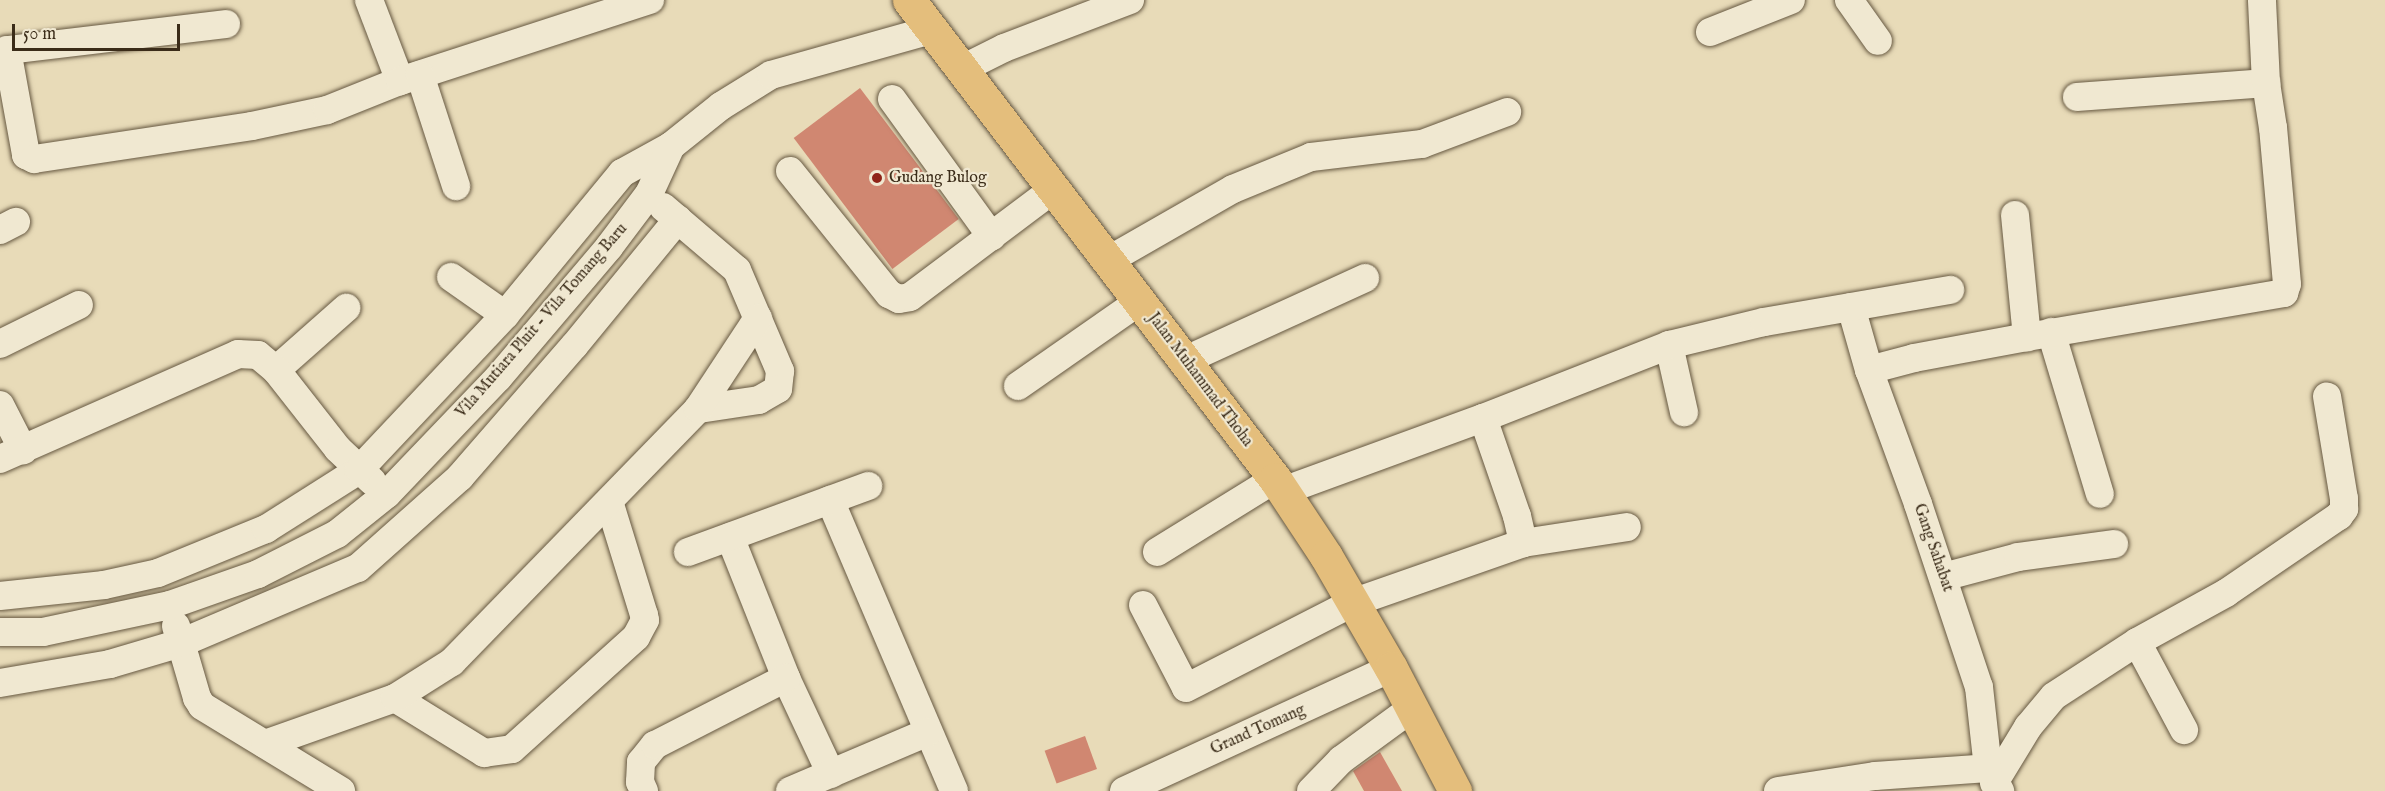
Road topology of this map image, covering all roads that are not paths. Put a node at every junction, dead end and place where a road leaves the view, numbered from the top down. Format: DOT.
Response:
graph roads {
  1 [pos="369,0"];
  2 [pos="650,0"];
  3 [pos="909,0"];
  4 [pos="1130,0"];
  5 [pos="1791,0"];
  6 [pos="1849,0"];
  7 [pos="2262,0"];
  8 [pos="225,24"];
  9 [pos="931,30"];
  10 [pos="1710,32"];
  11 [pos="1878,41"];
  12 [pos="962,69"];
  13 [pos="410,78"];
  14 [pos="2266,83"];
  15 [pos="2077,96"];
  16 [pos="892,99"];
  17 [pos="1507,112"];
  18 [pos="671,146"];
  19 [pos="790,171"];
  20 [pos="622,173"];
  21 [pos="456,186"];
  22 [pos="1054,189"];
  23 [pos="649,194"];
  24 [pos="2015,215"];
  25 [pos="678,219"];
  26 [pos="992,237"];
  27 [pos="1109,260"];
  28 [pos="451,277"];
  29 [pos="1365,278"];
  30 [pos="1950,290"];
  31 [pos="1140,301"];
  32 [pos="79,305"];
  33 [pos="346,308"];
  34 [pos="1851,308"];
  35 [pos="505,315"];
  36 [pos="759,318"];
  37 [pos="2039,335"];
  38 [pos="0,344"];
  39 [pos="1669,345"];
  40 [pos="1186,360"];
  41 [pos="276,370"];
  42 [pos="1869,370"];
  43 [pos="498,378"];
  44 [pos="1018,386"];
  45 [pos="2327,396"];
  46 [pos="526,402"];
  47 [pos="0,405"];
  48 [pos="698,409"];
  49 [pos="1684,412"];
  50 [pos="1483,418"];
  51 [pos="12,455"];
  52 [pos="359,470"];
  53 [pos="1279,485"];
  54 [pos="868,486"];
  55 [pos="387,494"];
  56 [pos="2100,494"];
  57 [pos="830,500"];
  58 [pos="609,501"];
  59 [pos="1627,527"];
  60 [pos="337,534"];
  61 [pos="730,537"];
  62 [pos="1523,543"];
  63 [pos="2114,544"];
  64 [pos="688,552"];
  65 [pos="1157,552"];
  66 [pos="358,568"];
  67 [pos="158,573"];
  68 [pos="1943,577"];
  69 [pos="0,596"];
  70 [pos="1352,603"];
  71 [pos="170,605"];
  72 [pos="1143,605"];
  73 [pos="0,632"];
  74 [pos="2137,642"];
  75 [pos="181,643"];
  76 [pos="1391,668"];
  77 [pos="786,678"];
  78 [pos="0,682"];
  79 [pos="395,698"];
  80 [pos="1413,708"];
  81 [pos="2184,730"];
  82 [pos="928,732"];
  83 [pos="265,744"];
  84 [pos="831,774"];
  85 [pos="1994,781"];
  86 [pos="1457,789"];
  87 [pos="341,791"];
  88 [pos="644,791"];
  89 [pos="790,791"];
  90 [pos="954,791"];
  91 [pos="1124,791"];
  92 [pos="1311,791"];
  93 [pos="1778,791"];
  1 -- 13 [label="street"];
  2 -- 13 [label="street"];
  3 -- 9 [label="main road, Jalan Muhammad Thoha"];
  4 -- 12 [label="street"];
  5 -- 10 [label="street"];
  6 -- 11 [label="street"];
  7 -- 14 [label="street"];
  8 -- 13 [label="street"];
  9 -- 12 [label="main road, Jalan Muhammad Thoha"];
  9 -- 18 [label="street, Vila Mutiara Pluit - Vila Tomang Baru"];
  12 -- 22 [label="main road, Jalan Muhammad Thoha"];
  13 -- 21 [label="street"];
  14 -- 15 [label="street"];
  14 -- 37 [label="street"];
  16 -- 26 [label="street"];
  17 -- 27 [label="street"];
  18 -- 20 [label="street, Vila Mutiara Pluit - Vila Tomang Baru"];
  18 -- 23 [label="street, Vila Mutiara Pluit - Vila Tomang Baru"];
  19 -- 26 [label="street"];
  20 -- 23 [label="street"];
  20 -- 35 [label="street, Vila Mutiara Pluit - Vila Tomang Baru"];
  22 -- 26 [label="street"];
  22 -- 27 [label="main road, Jalan Muhammad Thoha"];
  23 -- 25 [label="street"];
  23 -- 43 [label="street, Vila Mutiara Pluit - Vila Tomang Baru"];
  24 -- 37 [label="street"];
  25 -- 36 [label="street"];
  25 -- 46 [label="street"];
  27 -- 31 [label="main road, Jalan Muhammad Thoha"];
  28 -- 35 [label="street"];
  29 -- 40 [label="street"];
  30 -- 34 [label="street"];
  31 -- 40 [label="main road, Jalan Muhammad Thoha"];
  31 -- 44 [label="street"];
  32 -- 38 [label="street"];
  33 -- 41 [label="street"];
  34 -- 39 [label="street"];
  34 -- 42 [label="street, Gang Sahabat"];
  35 -- 52 [label="street, Vila Mutiara Pluit - Vila Tomang Baru"];
  36 -- 48 [label="street"];
  36 -- 48 [label="street"];
  37 -- 42 [label="street"];
  37 -- 56 [label="street"];
  39 -- 49 [label="street"];
  39 -- 50 [label="street"];
  40 -- 53 [label="main road, Jalan Muhammad Thoha"];
  41 -- 51 [label="street"];
  41 -- 52 [label="street"];
  42 -- 68 [label="street, Gang Sahabat"];
  43 -- 46 [label="street"];
  43 -- 55 [label="street, Vila Mutiara Pluit - Vila Tomang Baru"];
  45 -- 74 [label="street"];
  46 -- 66 [label="street"];
  47 -- 51 [label="street"];
  48 -- 58 [label="street"];
  50 -- 53 [label="street"];
  50 -- 62 [label="street"];
  52 -- 55 [label="street"];
  52 -- 67 [label="street, Vila Mutiara Pluit - Vila Tomang Baru"];
  53 -- 65 [label="street"];
  53 -- 70 [label="main road, Jalan Muhammad Thoha"];
  54 -- 57 [label="street"];
  55 -- 60 [label="street, Vila Mutiara Pluit - Vila Tomang Baru"];
  57 -- 61 [label="street"];
  57 -- 82 [label="street"];
  58 -- 79 [label="street"];
  58 -- 79 [label="street"];
  59 -- 62 [label="street"];
  60 -- 66 [label="street"];
  60 -- 71 [label="street, Vila Mutiara Pluit - Vila Tomang Baru"];
  61 -- 64 [label="street"];
  61 -- 77 [label="street"];
  62 -- 70 [label="street"];
  63 -- 68 [label="street"];
  66 -- 75 [label="street"];
  67 -- 69 [label="street, Vila Mutiara Pluit - Vila Tomang Baru"];
  67 -- 71 [label="street"];
  68 -- 85 [label="street, Gang Sahabat"];
  70 -- 72 [label="street"];
  70 -- 76 [label="main road, Jalan Muhammad Thoha"];
  71 -- 73 [label="street, Vila Mutiara Pluit - Vila Tomang Baru"];
  71 -- 75 [label="street"];
  74 -- 81 [label="street"];
  74 -- 85 [label="street"];
  75 -- 78 [label="street"];
  75 -- 83 [label="street"];
  76 -- 80 [label="main road, Jalan Muhammad Thoha"];
  76 -- 91 [label="street, Grand Tomang"];
  77 -- 84 [label="street"];
  77 -- 88 [label="street"];
  79 -- 83 [label="street"];
  80 -- 86 [label="main road, Jalan Muhammad Thoha"];
  80 -- 92 [label="street"];
  82 -- 84 [label="street"];
  82 -- 90 [label="street"];
  83 -- 87 [label="street"];
  84 -- 89 [label="street"];
  85 -- 93 [label="street"];
}
